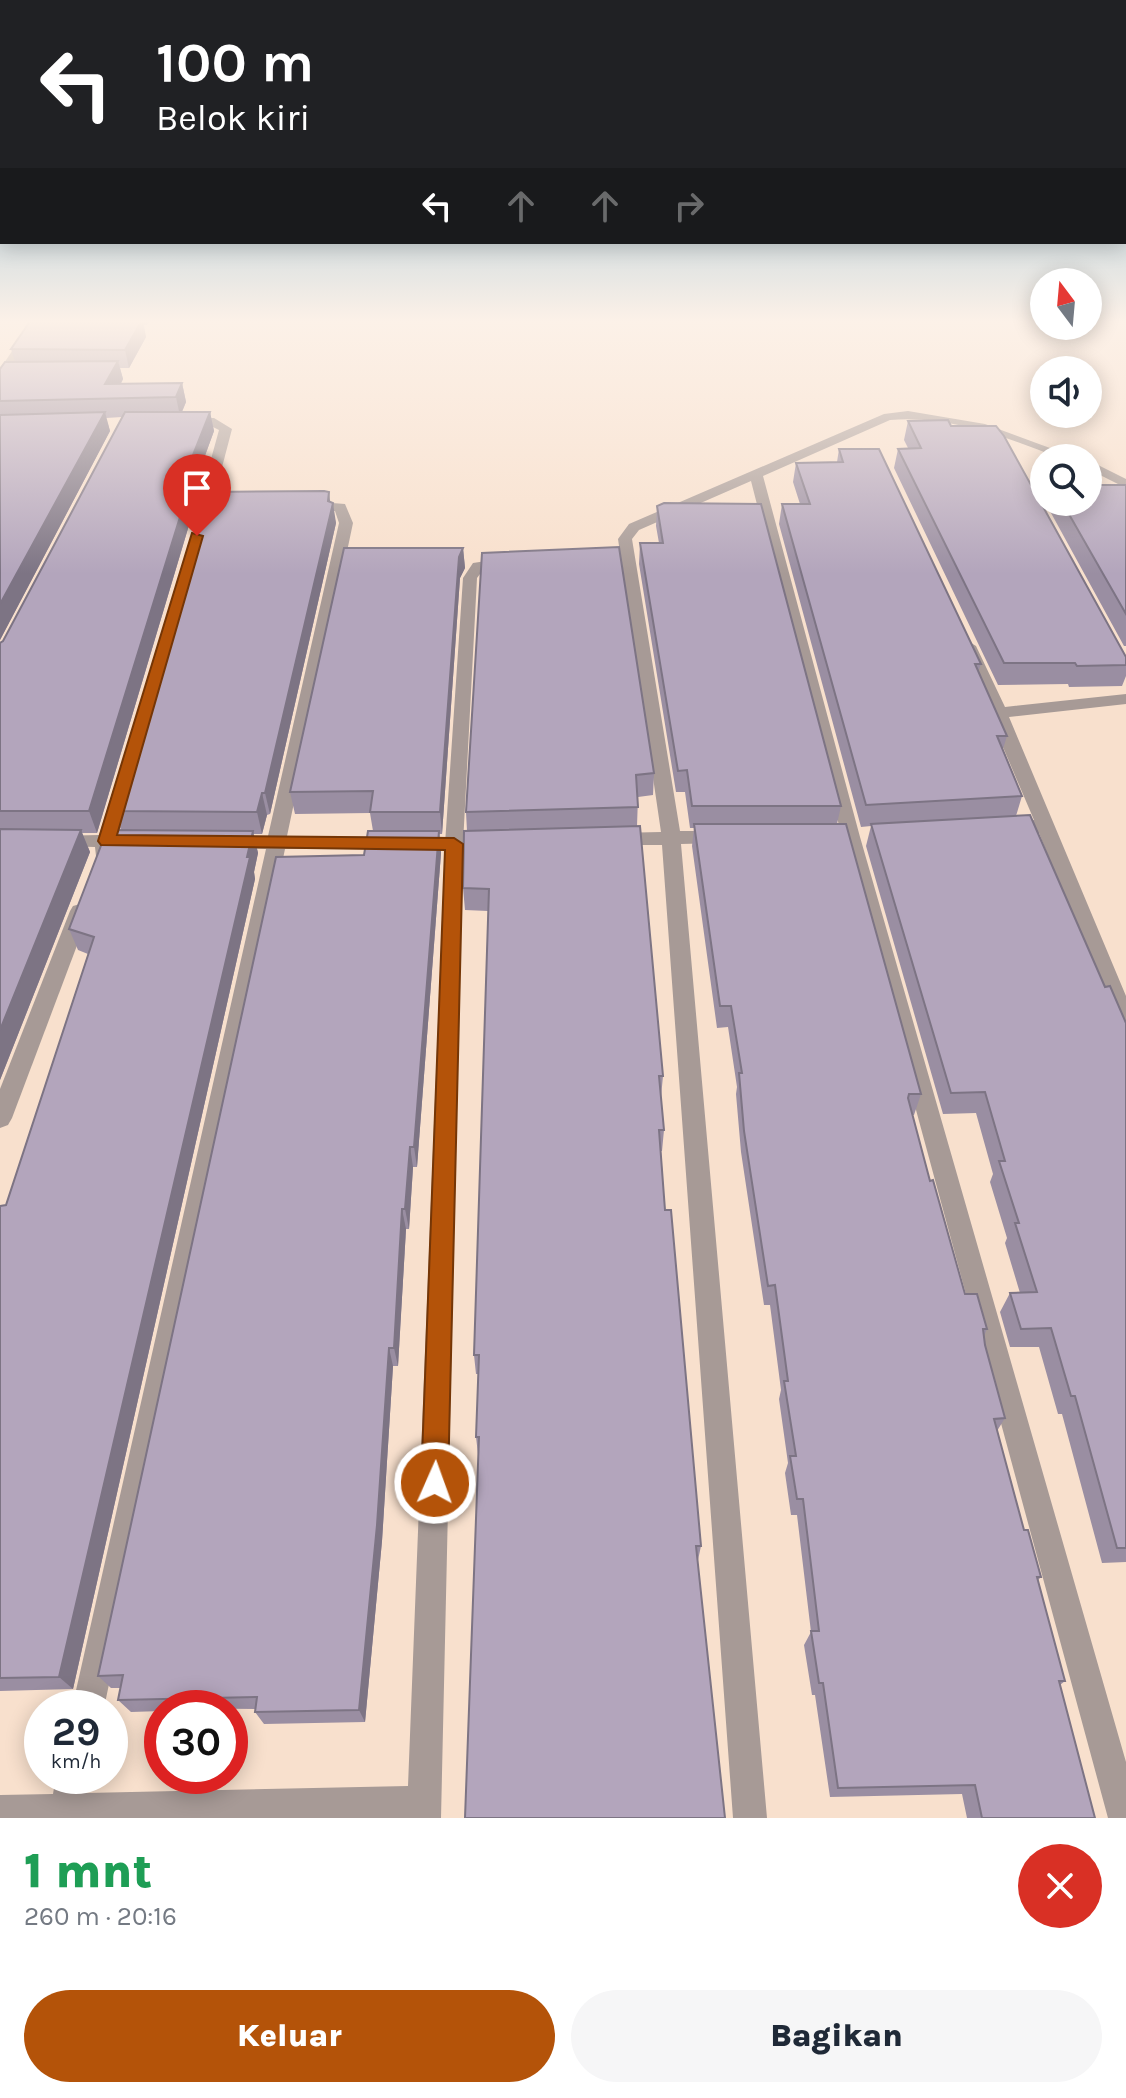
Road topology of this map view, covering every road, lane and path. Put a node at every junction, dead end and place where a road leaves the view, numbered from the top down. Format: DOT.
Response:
graph roads {
  1 [pos="169,423"];
  2 [pos="1030,448"];
  3 [pos="1102,471"];
  4 [pos="756,475"];
  5 [pos="1126,484"];
  6 [pos="297,505"];
  7 [pos="197,536"];
  8 [pos="520,562"];
  9 [pos="959,628"];
  10 [pos="1126,699"];
  11 [pos="999,713"];
  12 [pos="129,765"];
  13 [pos="1044,826"];
  14 [pos="999,829"];
  15 [pos="671,837"];
  16 [pos="746,837"];
  17 [pos="594,839"];
  18 [pos="107,841"];
  19 [pos="154,841"];
  20 [pos="46,842"];
  21 [pos="201,842"];
  22 [pos="279,842"];
  23 [pos="406,843"];
  24 [pos="96,870"];
  25 [pos="84,899"];
  26 [pos="1126,1022"];
  27 [pos="0,1118"];
  28 [pos="92,1690"];
  29 [pos="1120,1782"];
  30 [pos="69,1794"];
  31 [pos="424,1810"];
  32 [pos="66,1811"];
  33 [pos="0,1812"];
  34 [pos="750,1818"];
  35 [pos="1125,1818"];
  1 -- 7 [label="street"];
  2 -- 4 [label="street"];
  3 -- 5 [label="street"];
  4 -- 15 [label="street"];
  4 -- 29 [label="street"];
  6 -- 22 [label="street"];
  8 -- 31 [label="street"];
  9 -- 11 [label="street"];
  10 -- 11 [label="street"];
  11 -- 13 [label="street"];
  12 -- 18 [label="street"];
  13 -- 14 [label="street"];
  13 -- 26 [label="street"];
  15 -- 16 [label="street"];
  15 -- 17 [label="street"];
  15 -- 34 [label="street"];
  18 -- 19 [label="street"];
  18 -- 20 [label="street"];
  18 -- 24 [label="street"];
  21 -- 22 [label="street"];
  22 -- 23 [label="street"];
  22 -- 28 [label="street"];
  25 -- 27 [label="street"];
  29 -- 35 [label="street"];
  30 -- 32 [label="street"];
  31 -- 32 [label="street"];
  32 -- 33 [label="street"];
}
